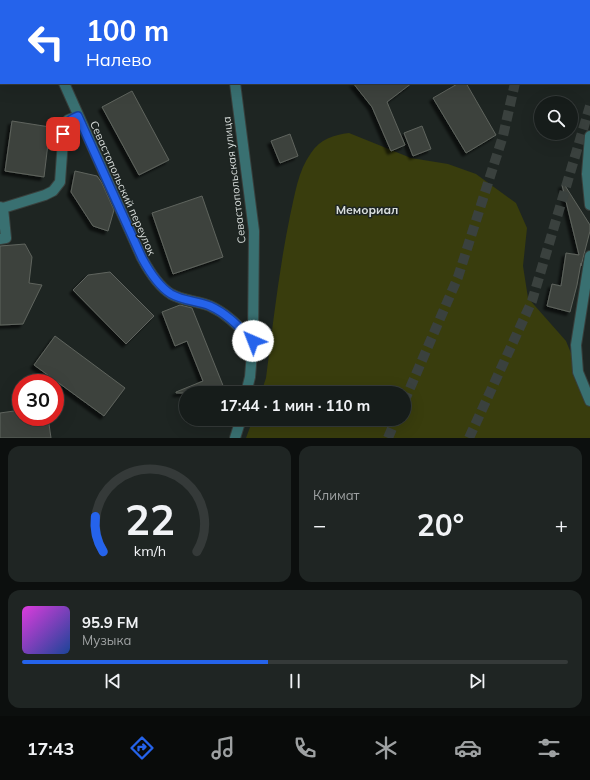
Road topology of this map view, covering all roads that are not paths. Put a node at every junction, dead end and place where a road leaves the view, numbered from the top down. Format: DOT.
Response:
graph roads {
  1 [pos="64,84"];
  2 [pos="235,84"];
  3 [pos="78,116"];
  4 [pos="590,136"];
  5 [pos="590,205"];
  6 [pos="2,208"];
  7 [pos="0,239"];
  8 [pos="590,256"];
  9 [pos="253,341"];
  10 [pos="248,386"];
  11 [pos="589,398"];
  12 [pos="239,426"];
  13 [pos="235,438"];
  1 -- 3 [label="street, Севастопольский переулок"];
  2 -- 9 [label="street, Севастопольская улица"];
  3 -- 6 [label="street"];
  3 -- 9 [label="street, Севастопольский переулок"];
  4 -- 5 [label="street"];
  6 -- 7 [label="street"];
  8 -- 11 [label="street"];
  9 -- 10 [label="street, Севастопольская улица"];
  12 -- 13 [label="street"];
}
